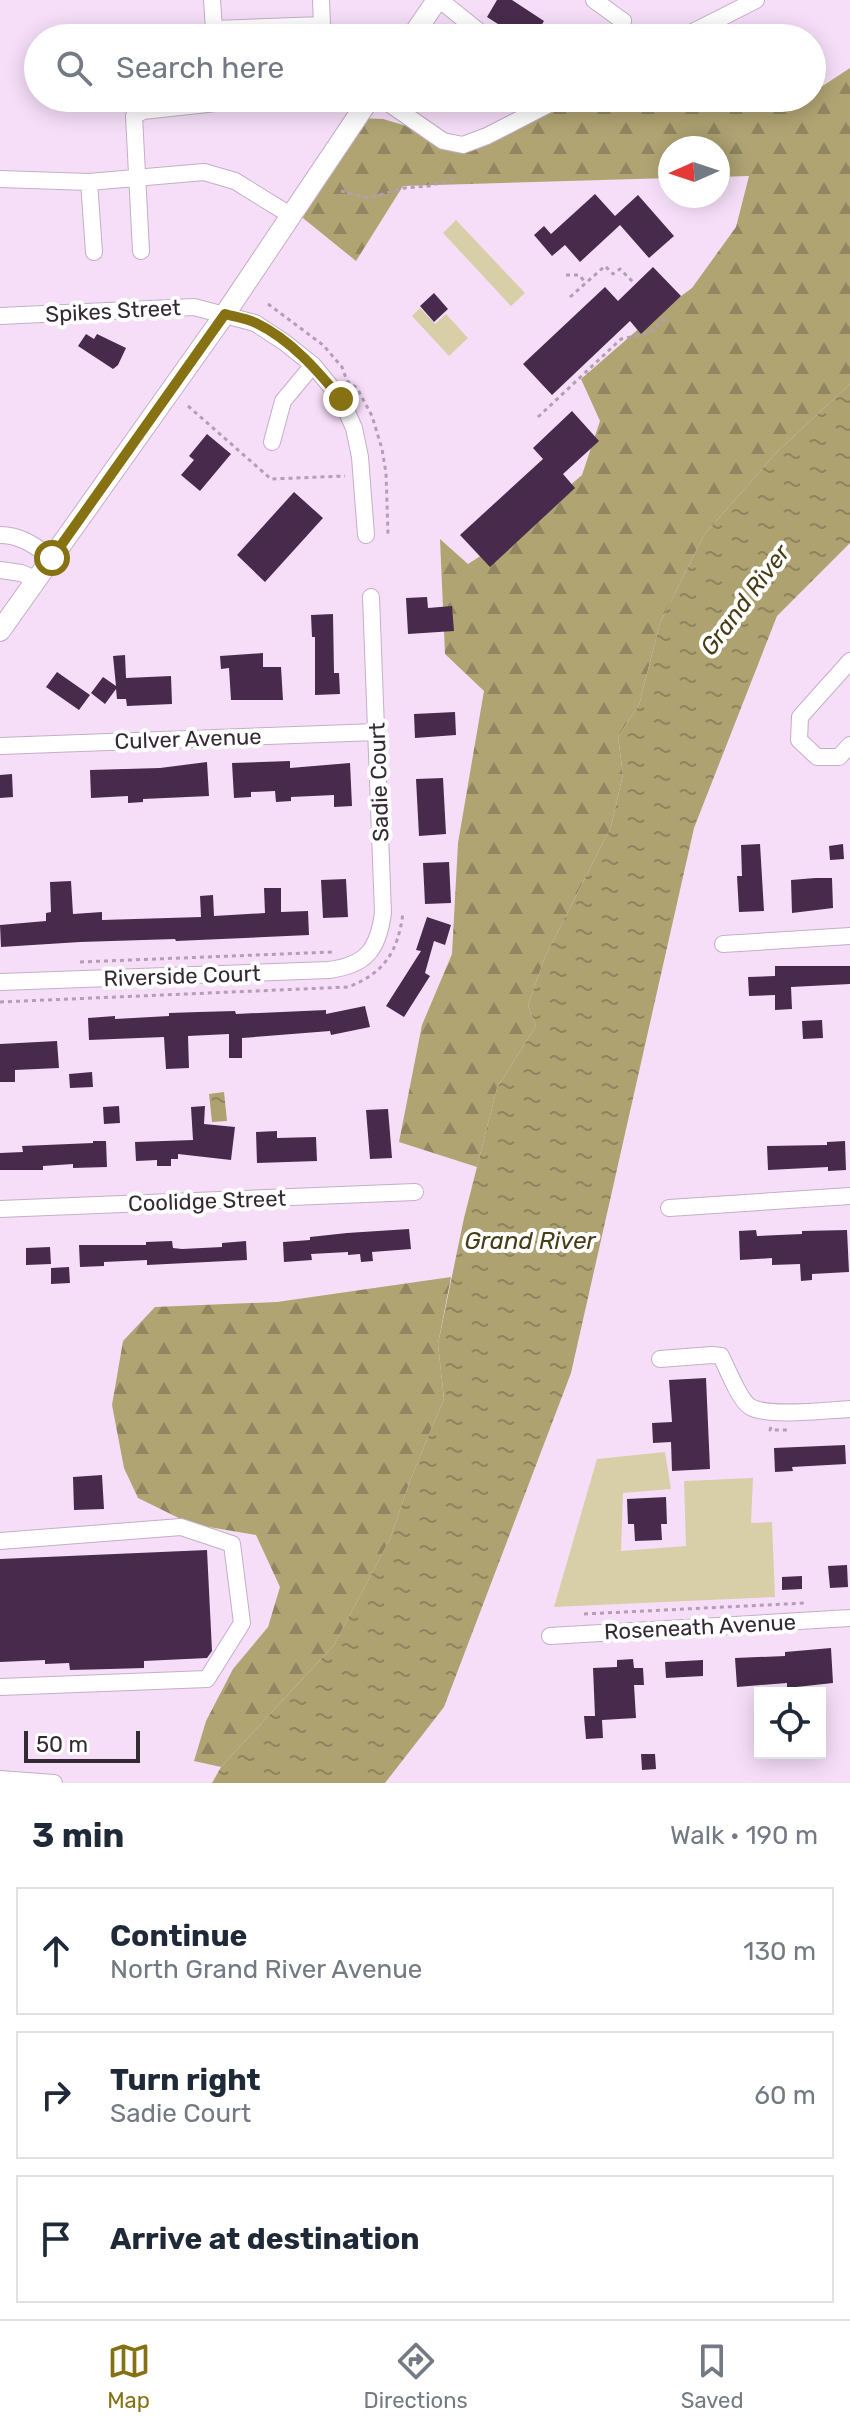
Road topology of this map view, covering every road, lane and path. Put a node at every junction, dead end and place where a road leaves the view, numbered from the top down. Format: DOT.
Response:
graph roads {
  1 [pos="212,0"];
  2 [pos="321,0"];
  3 [pos="439,0"];
  4 [pos="594,0"];
  5 [pos="756,0"];
  6 [pos="214,24"];
  7 [pos="322,24"];
  8 [pos="421,24"];
  9 [pos="469,24"];
  10 [pos="622,24"];
  11 [pos="709,24"];
  12 [pos="134,112"];
  13 [pos="141,112"];
  14 [pos="360,112"];
  15 [pos="401,112"];
  16 [pos="534,112"];
  17 [pos="134,116"];
  18 [pos="138,177"];
  19 [pos="0,179"];
  20 [pos="453,179"];
  21 [pos="89,182"];
  22 [pos="341,191"];
  23 [pos="290,215"];
  24 [pos="141,251"];
  25 [pos="94,252"];
  26 [pos="566,275"];
  27 [pos="633,282"];
  28 [pos="586,283"];
  29 [pos="570,297"];
  30 [pos="225,314"];
  31 [pos="0,316"];
  32 [pos="667,317"];
  33 [pos="313,365"];
  34 [pos="538,417"];
  35 [pos="272,442"];
  36 [pos="0,535"];
  37 [pos="366,535"];
  38 [pos="52,558"];
  39 [pos="0,570"];
  40 [pos="36,579"];
  41 [pos="371,597"];
  42 [pos="0,631"];
  43 [pos="850,661"];
  44 [pos="377,732"];
  45 [pos="850,745"];
  46 [pos="0,746"];
  47 [pos="850,936"];
  48 [pos="723,944"];
  49 [pos="334,952"];
  50 [pos="362,960"];
  51 [pos="79,962"];
  52 [pos="0,982"];
  53 [pos="415,1192"];
  54 [pos="850,1196"];
  55 [pos="669,1208"];
  56 [pos="0,1209"];
  57 [pos="660,1359"];
  58 [pos="850,1409"];
  59 [pos="0,1541"];
  60 [pos="819,1603"];
  61 [pos="584,1614"];
  62 [pos="850,1618"];
  63 [pos="550,1636"];
  64 [pos="0,1687"];
  65 [pos="0,1779"];
  66 [pos="54,1783"];
  1 -- 6 [label="street"];
  2 -- 7 [label="street"];
  3 -- 8 [label="main road"];
  3 -- 9 [label="street"];
  4 -- 10 [label="street"];
  5 -- 11 [label="street"];
  12 -- 17 [label="street"];
  13 -- 17 [label="street"];
  14 -- 23 [label="main road"];
  15 -- 16 [label="street"];
  17 -- 18 [label="street"];
  18 -- 21 [label="street"];
  18 -- 23 [label="street"];
  18 -- 24 [label="street"];
  19 -- 21 [label="street"];
  20 -- 22 [label="path"];
  21 -- 25 [label="street"];
  23 -- 30 [label="main road"];
  26 -- 28 [label="path"];
  27 -- 28 [label="path"];
  28 -- 29 [label="path"];
  30 -- 31 [label="street, Spikes Street"];
  30 -- 33 [label="street"];
  30 -- 38 [label="main road"];
  32 -- 34 [label="path"];
  33 -- 35 [label="street"];
  33 -- 37 [label="street"];
  36 -- 38 [label="street"];
  38 -- 40 [label="main road"];
  39 -- 40 [label="street"];
  40 -- 42 [label="main road"];
  41 -- 44 [label="street, Sadie Court"];
  43 -- 45 [label="street"];
  44 -- 46 [label="street, Culver Avenue"];
  44 -- 50 [label="street, Sadie Court"];
  47 -- 48 [label="street"];
  49 -- 51 [label="path"];
  50 -- 52 [label="street, Riverside Court"];
  53 -- 56 [label="street, Coolidge Street"];
  54 -- 55 [label="street"];
  57 -- 58 [label="street"];
  59 -- 64 [label="street"];
  60 -- 61 [label="path"];
  62 -- 63 [label="street, Roseneath Avenue"];
  65 -- 66 [label="street"];
}
